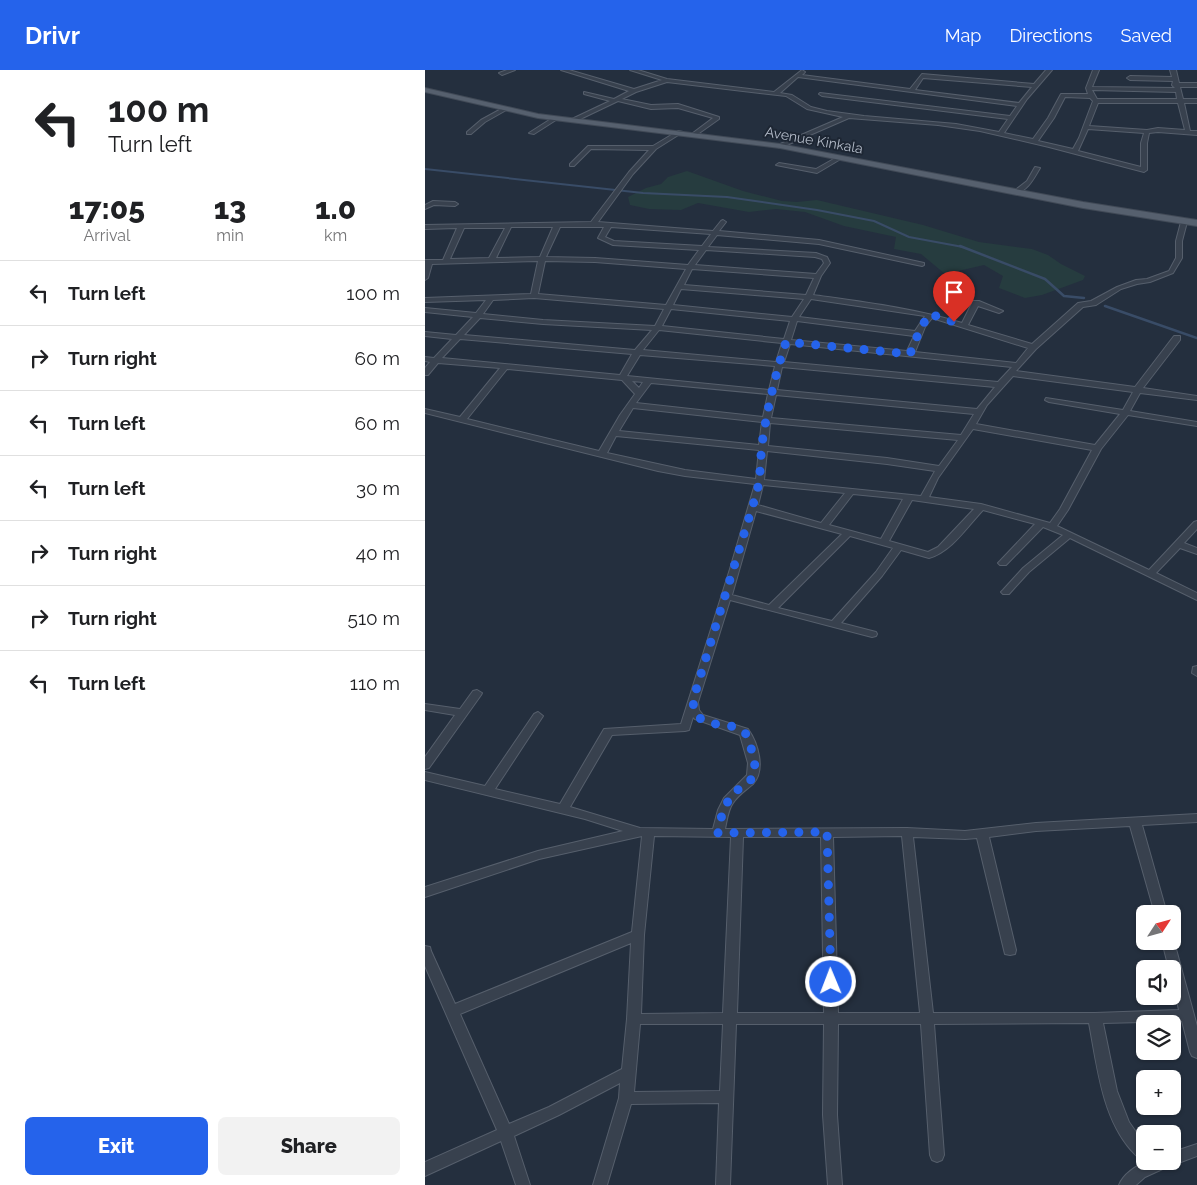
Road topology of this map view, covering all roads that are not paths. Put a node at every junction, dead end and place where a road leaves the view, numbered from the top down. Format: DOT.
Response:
graph roads {
  1 [pos="512,70"];
  2 [pos="563,70"];
  3 [pos="633,70"];
  4 [pos="803,70"];
  5 [pos="1049,70"];
  6 [pos="1096,70"];
  7 [pos="1173,70"];
  8 [pos="503,73"];
  9 [pos="799,76"];
  10 [pos="1130,78"];
  11 [pos="667,80"];
  12 [pos="1175,85"];
  13 [pos="1197,85"];
  14 [pos="1036,86"];
  15 [pos="1089,88"];
  16 [pos="425,90"];
  17 [pos="635,91"];
  18 [pos="911,91"];
  19 [pos="586,93"];
  20 [pos="776,93"];
  21 [pos="925,93"];
  22 [pos="822,94"];
  23 [pos="1091,96"];
  24 [pos="615,100"];
  25 [pos="1096,100"];
  26 [pos="1179,101"];
  27 [pos="1197,101"];
  28 [pos="1021,104"];
  29 [pos="909,106"];
  30 [pos="505,109"];
  31 [pos="904,111"];
  32 [pos="899,116"];
  33 [pos="847,117"];
  34 [pos="556,118"];
  35 [pos="1011,118"];
  36 [pos="574,120"];
  37 [pos="895,121"];
  38 [pos="1085,127"];
  39 [pos="680,132"];
  40 [pos="1147,132"];
  41 [pos="1188,132"];
  42 [pos="469,133"];
  43 [pos="533,133"];
  44 [pos="1197,133"];
  45 [pos="695,134"];
  46 [pos="1000,134"];
  47 [pos="1034,142"];
  48 [pos="780,146"];
  49 [pos="654,148"];
  50 [pos="1074,152"];
  51 [pos="841,157"];
  52 [pos="572,165"];
  53 [pos="779,165"];
  54 [pos="1037,168"];
  55 [pos="1016,192"];
  56 [pos="455,204"];
  57 [pos="425,206"];
  58 [pos="723,222"];
  59 [pos="1184,222"];
  60 [pos="1197,223"];
  61 [pos="593,224"];
  62 [pos="609,224"];
  63 [pos="557,225"];
  64 [pos="425,227"];
  65 [pos="461,227"];
  66 [pos="508,227"];
  67 [pos="717,232"];
  68 [pos="701,249"];
  69 [pos="541,259"];
  70 [pos="492,260"];
  71 [pos="445,261"];
  72 [pos="427,262"];
  73 [pos="922,264"];
  74 [pos="689,267"];
  75 [pos="818,276"];
  76 [pos="425,278"];
  77 [pos="679,288"];
  78 [pos="534,296"];
  79 [pos="809,297"];
  80 [pos="491,298"];
  81 [pos="425,300"];
  82 [pos="668,307"];
  83 [pos="425,310"];
  84 [pos="999,311"];
  85 [pos="930,314"];
  86 [pos="477,316"];
  87 [pos="794,319"];
  88 [pos="964,326"];
  89 [pos="657,328"];
  90 [pos="425,334"];
  91 [pos="919,334"];
  92 [pos="459,336"];
  93 [pos="1177,338"];
  94 [pos="786,342"];
  95 [pos="1033,348"];
  96 [pos="639,351"];
  97 [pos="910,354"];
  98 [pos="425,358"];
  99 [pos="435,359"];
  100 [pos="779,365"];
  101 [pos="1017,365"];
  102 [pos="505,367"];
  103 [pos="1009,372"];
  104 [pos="425,373"];
  105 [pos="623,377"];
  106 [pos="649,380"];
  107 [pos="1000,386"];
  108 [pos="1138,389"];
  109 [pos="773,391"];
  110 [pos="639,393"];
  111 [pos="1197,398"];
  112 [pos="1049,400"];
  113 [pos="631,405"];
  114 [pos="425,411"];
  115 [pos="979,412"];
  116 [pos="1125,413"];
  117 [pos="765,420"];
  118 [pos="461,421"];
  119 [pos="1197,424"];
  120 [pos="971,426"];
  121 [pos="613,432"];
  122 [pos="964,438"];
  123 [pos="762,447"];
  124 [pos="1097,448"];
  125 [pos="601,454"];
  126 [pos="941,469"];
  127 [pos="760,481"];
  128 [pos="851,491"];
  129 [pos="909,497"];
  130 [pos="924,498"];
  131 [pos="753,507"];
  132 [pos="981,507"];
  133 [pos="1041,522"];
  134 [pos="1197,524"];
  135 [pos="823,526"];
  136 [pos="1052,526"];
  137 [pos="848,533"];
  138 [pos="1069,534"];
  139 [pos="884,543"];
  140 [pos="1179,544"];
  141 [pos="899,548"];
  142 [pos="1197,550"];
  143 [pos="1003,563"];
  144 [pos="1151,573"];
  145 [pos="1006,592"];
  146 [pos="726,596"];
  147 [pos="1197,596"];
  148 [pos="771,609"];
  149 [pos="834,625"];
  150 [pos="872,634"];
  151 [pos="1197,669"];
  152 [pos="1197,673"];
  153 [pos="477,692"];
  154 [pos="693,700"];
  155 [pos="425,707"];
  156 [pos="462,713"];
  157 [pos="538,716"];
  158 [pos="425,765"];
  159 [pos="425,776"];
  160 [pos="487,792"];
  161 [pos="563,810"];
  162 [pos="1197,818"];
  163 [pos="1135,821"];
  164 [pos="642,832"];
  165 [pos="827,832"];
  166 [pos="907,832"];
  167 [pos="718,833"];
  168 [pos="737,833"];
  169 [pos="982,834"];
  170 [pos="425,892"];
  171 [pos="1158,905"];
  172 [pos="637,935"];
  173 [pos="1010,950"];
  174 [pos="1170,950"];
  175 [pos="425,952"];
  176 [pos="452,1011"];
  177 [pos="1187,1015"];
  178 [pos="1095,1018"];
  179 [pos="634,1019"];
  180 [pos="831,1019"];
  181 [pos="927,1019"];
  182 [pos="729,1020"];
  183 [pos="1197,1052"];
  184 [pos="629,1072"];
  185 [pos="726,1097"];
  186 [pos="626,1098"];
  187 [pos="506,1133"];
  188 [pos="1136,1142"];
  189 [pos="1197,1150"];
  190 [pos="937,1155"];
  191 [pos="1181,1155"];
  192 [pos="425,1170"];
  193 [pos="1142,1170"];
  194 [pos="523,1185"];
  195 [pos="600,1185"];
  196 [pos="723,1185"];
  197 [pos="835,1185"];
  198 [pos="1126,1185"];
  1 -- 8 [label="street"];
  2 -- 17 [label="street"];
  3 -- 11 [label="street"];
  4 -- 9 [label="street"];
  5 -- 14 [label="street"];
  6 -- 15 [label="street"];
  7 -- 12 [label="street"];
  9 -- 18 [label="street"];
  9 -- 20 [label="street"];
  10 -- 12 [label="street"];
  11 -- 17 [label="street"];
  11 -- 20 [label="street"];
  12 -- 13 [label="street"];
  12 -- 15 [label="street"];
  12 -- 26 [label="street"];
  14 -- 18 [label="street"];
  14 -- 28 [label="street"];
  15 -- 23 [label="street"];
  16 -- 30 [label="main road, Avenue Kinkala"];
  17 -- 24 [label="street"];
  18 -- 21 [label="street"];
  19 -- 24 [label="street"];
  20 -- 33 [label="street"];
  21 -- 28 [label="street"];
  21 -- 29 [label="street"];
  22 -- 29 [label="street"];
  23 -- 25 [label="street"];
  23 -- 47 [label="street"];
  24 -- 36 [label="street"];
  24 -- 45 [label="street"];
  25 -- 26 [label="street"];
  25 -- 38 [label="street"];
  26 -- 27 [label="street"];
  26 -- 41 [label="street"];
  28 -- 35 [label="street"];
  29 -- 31 [label="street"];
  29 -- 35 [label="street"];
  30 -- 34 [label="main road, Avenue Kinkala"];
  30 -- 42 [label="street"];
  32 -- 37 [label="street"];
  33 -- 37 [label="street"];
  33 -- 48 [label="street"];
  34 -- 36 [label="main road, Avenue Kinkala"];
  34 -- 43 [label="street"];
  35 -- 46 [label="street"];
  36 -- 39 [label="main road, Avenue Kinkala"];
  37 -- 46 [label="street"];
  38 -- 40 [label="street"];
  38 -- 50 [label="street"];
  39 -- 45 [label="main road, Avenue Kinkala"];
  39 -- 49 [label="street"];
  40 -- 41 [label="street"];
  40 -- 50 [label="street"];
  41 -- 44 [label="street"];
  45 -- 48 [label="main road, Avenue Kinkala"];
  46 -- 47 [label="street"];
  47 -- 50 [label="street"];
  48 -- 51 [label="main road, Avenue Kinkala"];
  49 -- 52 [label="street"];
  49 -- 61 [label="street"];
  51 -- 53 [label="street"];
  51 -- 55 [label="main road, Avenue Kinkala"];
  54 -- 55 [label="street"];
  55 -- 59 [label="main road, Avenue Kinkala"];
  56 -- 57 [label="street"];
  58 -- 67 [label="street"];
  59 -- 60 [label="main road, Avenue Kinkala"];
  59 -- 95 [label="street"];
  61 -- 62 [label="street"];
  61 -- 63 [label="street"];
  62 -- 67 [label="street"];
  62 -- 68 [label="street"];
  63 -- 66 [label="street"];
  63 -- 69 [label="street"];
  64 -- 65 [label="street"];
  65 -- 66 [label="street"];
  65 -- 71 [label="street"];
  66 -- 70 [label="street"];
  67 -- 68 [label="street"];
  67 -- 73 [label="street"];
  68 -- 74 [label="street"];
  68 -- 75 [label="street"];
  69 -- 70 [label="street"];
  69 -- 74 [label="street"];
  69 -- 78 [label="street"];
  70 -- 71 [label="street"];
  71 -- 72 [label="street"];
  72 -- 76 [label="street"];
  74 -- 75 [label="street"];
  74 -- 77 [label="street"];
  75 -- 79 [label="street"];
  77 -- 79 [label="street"];
  77 -- 82 [label="street"];
  78 -- 80 [label="street"];
  78 -- 82 [label="street"];
  79 -- 85 [label="street"];
  79 -- 87 [label="street"];
  80 -- 81 [label="street"];
  80 -- 86 [label="street"];
  82 -- 87 [label="street"];
  82 -- 89 [label="street"];
  83 -- 86 [label="street"];
  84 -- 88 [label="street"];
  85 -- 88 [label="street"];
  85 -- 91 [label="street"];
  86 -- 89 [label="street"];
  86 -- 92 [label="street"];
  87 -- 91 [label="street"];
  87 -- 94 [label="street"];
  88 -- 95 [label="street"];
  89 -- 94 [label="street"];
  89 -- 96 [label="street"];
  90 -- 92 [label="street"];
  91 -- 97 [label="street"];
  92 -- 96 [label="street"];
  92 -- 99 [label="street"];
  93 -- 108 [label="street"];
  94 -- 97 [label="street"];
  94 -- 100 [label="street"];
  95 -- 101 [label="street"];
  96 -- 100 [label="street"];
  96 -- 105 [label="street"];
  97 -- 101 [label="street"];
  98 -- 99 [label="street"];
  99 -- 102 [label="street"];
  99 -- 104 [label="street"];
  100 -- 107 [label="street"];
  100 -- 109 [label="street"];
  101 -- 103 [label="street"];
  102 -- 105 [label="street"];
  102 -- 118 [label="street"];
  103 -- 107 [label="street"];
  103 -- 108 [label="street"];
  105 -- 106 [label="street"];
  105 -- 110 [label="street"];
  106 -- 109 [label="street"];
  106 -- 110 [label="street"];
  107 -- 115 [label="street"];
  108 -- 111 [label="street"];
  108 -- 116 [label="street"];
  109 -- 115 [label="street"];
  109 -- 117 [label="street"];
  110 -- 113 [label="street"];
  112 -- 116 [label="street"];
  113 -- 117 [label="street"];
  113 -- 121 [label="street"];
  114 -- 118 [label="street"];
  115 -- 120 [label="street"];
  116 -- 119 [label="street"];
  116 -- 124 [label="street"];
  117 -- 122 [label="street"];
  117 -- 123 [label="street"];
  118 -- 125 [label="street"];
  120 -- 122 [label="street"];
  120 -- 124 [label="street"];
  121 -- 123 [label="street"];
  121 -- 125 [label="street"];
  122 -- 126 [label="street"];
  123 -- 126 [label="street"];
  123 -- 127 [label="street"];
  124 -- 136 [label="street"];
  125 -- 127 [label="street"];
  126 -- 130 [label="street"];
  127 -- 128 [label="street"];
  127 -- 131 [label="street"];
  128 -- 129 [label="street"];
  128 -- 135 [label="street"];
  129 -- 130 [label="street"];
  129 -- 139 [label="street"];
  130 -- 132 [label="street"];
  131 -- 135 [label="street"];
  131 -- 146 [label="street"];
  132 -- 133 [label="street"];
  132 -- 141 [label="street"];
  133 -- 136 [label="street"];
  133 -- 143 [label="street"];
  134 -- 140 [label="street"];
  135 -- 137 [label="street"];
  136 -- 138 [label="street"];
  137 -- 139 [label="street"];
  137 -- 148 [label="street"];
  138 -- 144 [label="street"];
  138 -- 145 [label="street"];
  139 -- 141 [label="street"];
  140 -- 142 [label="street"];
  140 -- 144 [label="street"];
  141 -- 149 [label="street"];
  144 -- 147 [label="street"];
  146 -- 148 [label="street"];
  146 -- 154 [label="street"];
  148 -- 149 [label="street"];
  149 -- 150 [label="street"];
  151 -- 152 [label="street"];
  153 -- 156 [label="street"];
  154 -- 161 [label="street"];
  154 -- 167 [label="street"];
  155 -- 156 [label="street"];
  156 -- 158 [label="street"];
  157 -- 160 [label="street"];
  159 -- 160 [label="street"];
  160 -- 161 [label="street"];
  161 -- 164 [label="street"];
  162 -- 163 [label="street"];
  163 -- 169 [label="street"];
  163 -- 171 [label="street"];
  164 -- 167 [label="street"];
  164 -- 170 [label="street"];
  164 -- 172 [label="street"];
  165 -- 166 [label="street"];
  165 -- 168 [label="street"];
  165 -- 180 [label="street"];
  166 -- 169 [label="street"];
  166 -- 181 [label="street"];
  167 -- 168 [label="street"];
  168 -- 182 [label="street"];
  169 -- 173 [label="street"];
  172 -- 176 [label="street"];
  172 -- 179 [label="street"];
  174 -- 177 [label="street"];
  175 -- 176 [label="street"];
  176 -- 187 [label="street"];
  177 -- 178 [label="street"];
  177 -- 183 [label="street"];
  178 -- 181 [label="street"];
  178 -- 188 [label="street"];
  179 -- 182 [label="street"];
  179 -- 184 [label="street"];
  180 -- 181 [label="street"];
  180 -- 182 [label="street"];
  180 -- 197 [label="street"];
  181 -- 190 [label="street"];
  182 -- 185 [label="street"];
  184 -- 186 [label="street"];
  184 -- 187 [label="street"];
  185 -- 186 [label="street"];
  185 -- 196 [label="street"];
  186 -- 195 [label="street"];
  187 -- 192 [label="street"];
  187 -- 194 [label="street"];
  189 -- 191 [label="street"];
  193 -- 198 [label="street"];
}
